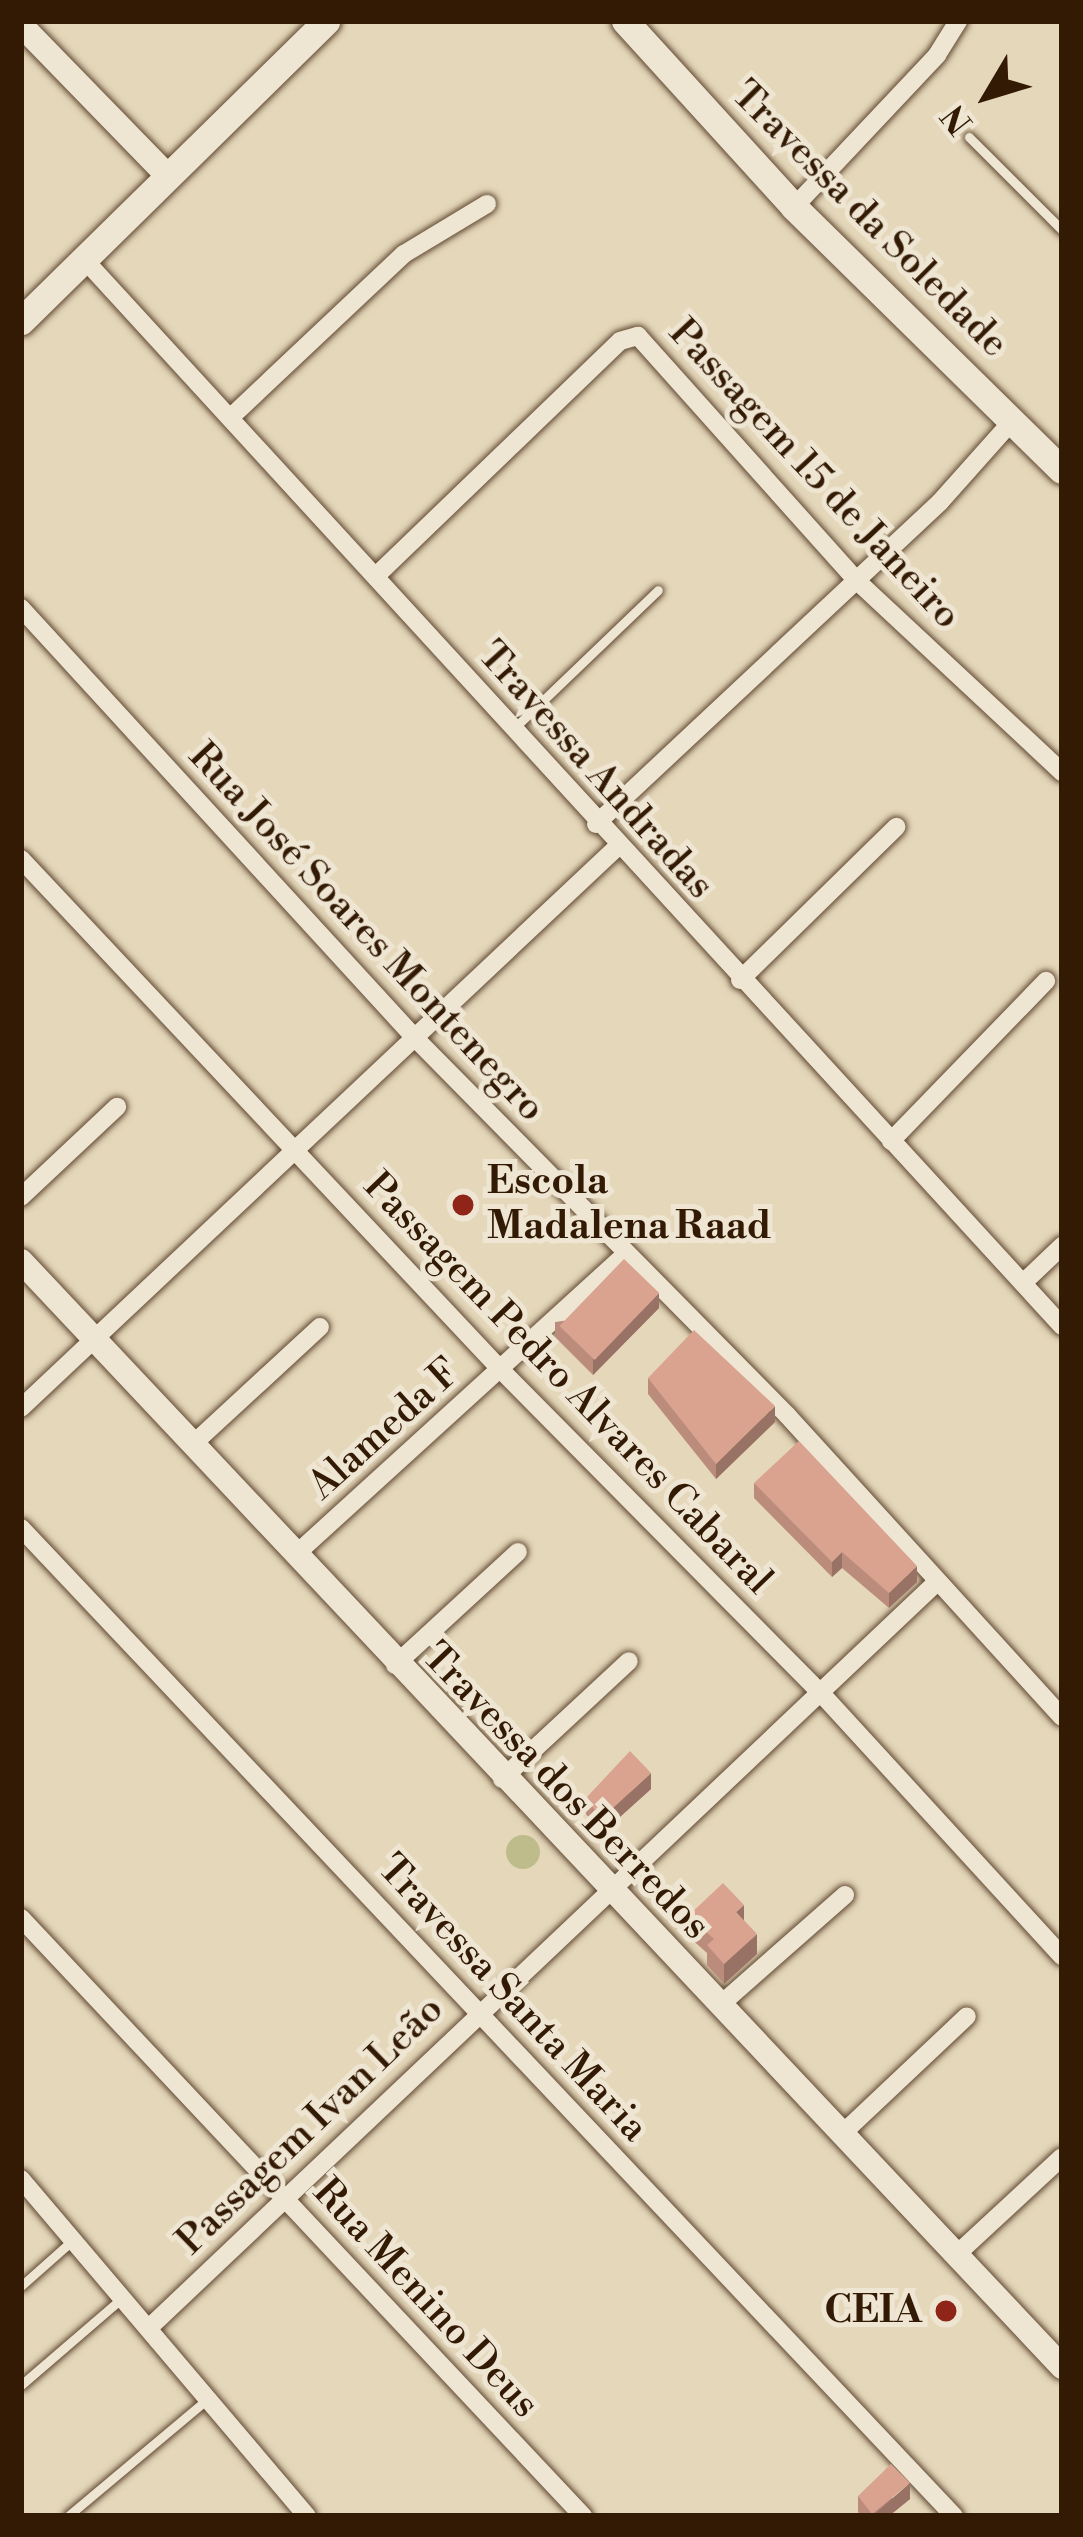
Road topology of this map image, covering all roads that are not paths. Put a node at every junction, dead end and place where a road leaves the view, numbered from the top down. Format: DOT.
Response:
graph roads {
  1 [pos="326,21"];
  2 [pos="625,21"];
  3 [pos="958,21"];
  4 [pos="21,26"];
  5 [pos="969,137"];
  6 [pos="166,175"];
  7 [pos="487,204"];
  8 [pos="794,207"];
  9 [pos="1062,230"];
  10 [pos="82,257"];
  11 [pos="21,321"];
  12 [pos="232,416"];
  13 [pos="1013,420"];
  14 [pos="1058,459"];
  15 [pos="377,574"];
  16 [pos="856,580"];
  17 [pos="658,590"];
  18 [pos="21,608"];
  19 [pos="512,730"];
  20 [pos="1062,772"];
  21 [pos="596,824"];
  22 [pos="896,827"];
  23 [pos="616,848"];
  24 [pos="21,860"];
  25 [pos="740,980"];
  26 [pos="1046,981"];
  27 [pos="415,1038"];
  28 [pos="117,1108"];
  29 [pos="891,1141"];
  30 [pos="298,1151"];
  31 [pos="21,1197"];
  32 [pos="1062,1246"];
  33 [pos="624,1256"];
  34 [pos="21,1261"];
  35 [pos="1022,1283"];
  36 [pos="1062,1326"];
  37 [pos="320,1327"];
  38 [pos="95,1336"];
  39 [pos="501,1370"];
  40 [pos="21,1408"];
  41 [pos="192,1444"];
  42 [pos="21,1528"];
  43 [pos="518,1552"];
  44 [pos="295,1555"];
  45 [pos="938,1582"];
  46 [pos="628,1660"];
  47 [pos="394,1665"];
  48 [pos="819,1691"];
  49 [pos="1062,1717"];
  50 [pos="502,1779"];
  51 [pos="608,1889"];
  52 [pos="845,1894"];
  53 [pos="21,1918"];
  54 [pos="1062,1956"];
  55 [pos="718,2006"];
  56 [pos="478,2011"];
  57 [pos="967,2016"];
  58 [pos="843,2133"];
  59 [pos="1062,2157"];
  60 [pos="21,2180"];
  61 [pos="285,2198"];
  62 [pos="74,2239"];
  63 [pos="956,2255"];
  64 [pos="21,2287"];
  65 [pos="125,2296"];
  66 [pos="152,2325"];
  67 [pos="1062,2368"];
  68 [pos="21,2385"];
  69 [pos="210,2396"];
  70 [pos="68,2516"];
  71 [pos="308,2516"];
  72 [pos="583,2516"];
  73 [pos="954,2516"];
  1 -- 6 [label="main road"];
  2 -- 8 [label="main road, Travessa da Soledade"];
  3 -- 8 [label="street"];
  4 -- 6 [label="street"];
  5 -- 9 [label="lane"];
  6 -- 10 [label="main road"];
  7 -- 12 [label="street"];
  8 -- 13 [label="main road, Travessa da Soledade"];
  10 -- 11 [label="main road"];
  10 -- 12 [label="street, Travessa Andradas"];
  12 -- 15 [label="street, Travessa Andradas"];
  13 -- 14 [label="main road, Travessa da Soledade"];
  13 -- 16 [label="street"];
  15 -- 16 [label="street, Passagem 15 de Janeiro"];
  15 -- 19 [label="street, Travessa Andradas"];
  16 -- 20 [label="street, Passagem 15 de Janeiro"];
  16 -- 21 [label="street"];
  17 -- 19 [label="lane"];
  18 -- 27 [label="street, Rua José Soares Montenegro"];
  19 -- 21 [label="street, Travessa Andradas"];
  21 -- 23 [label="street, Travessa Andradas"];
  22 -- 25 [label="street"];
  23 -- 25 [label="street, Travessa Andradas"];
  23 -- 27 [label="street"];
  24 -- 30 [label="street, Passagem Pedro Alvares Cabaral"];
  25 -- 29 [label="street, Travessa Andradas"];
  26 -- 29 [label="street"];
  27 -- 30 [label="street"];
  27 -- 33 [label="street, Rua José Soares Montenegro"];
  28 -- 31 [label="street"];
  29 -- 35 [label="street, Travessa Andradas"];
  30 -- 38 [label="street"];
  30 -- 39 [label="street, Passagem Pedro Alvares Cabaral"];
  32 -- 35 [label="street"];
  33 -- 39 [label="street, Alameda F"];
  33 -- 45 [label="street, Rua José Soares Montenegro"];
  34 -- 38 [label="street, Travessa dos Berredos"];
  35 -- 36 [label="street, Travessa Andradas"];
  37 -- 41 [label="street"];
  38 -- 40 [label="street"];
  38 -- 41 [label="street, Travessa dos Berredos"];
  39 -- 44 [label="street, Alameda F"];
  39 -- 48 [label="street, Passagem Pedro Alvares Cabaral"];
  41 -- 44 [label="street, Travessa dos Berredos"];
  42 -- 56 [label="street, Travessa Santa Maria"];
  43 -- 47 [label="street"];
  44 -- 47 [label="street, Travessa dos Berredos"];
  45 -- 48 [label="street, Passagem Ivan Leão"];
  45 -- 49 [label="street, Rua José Soares Montenegro"];
  46 -- 50 [label="street"];
  47 -- 50 [label="street, Travessa dos Berredos"];
  48 -- 51 [label="street, Passagem Ivan Leão"];
  48 -- 54 [label="street, Passagem Pedro Alvares Cabaral"];
  50 -- 51 [label="street, Travessa dos Berredos"];
  51 -- 55 [label="street, Travessa dos Berredos"];
  51 -- 56 [label="street, Passagem Ivan Leão"];
  52 -- 55 [label="street"];
  53 -- 61 [label="street, Rua Menino Deus"];
  55 -- 58 [label="street, Travessa dos Berredos"];
  56 -- 61 [label="street, Passagem Ivan Leão"];
  56 -- 73 [label="street, Travessa Santa Maria"];
  57 -- 58 [label="street"];
  58 -- 63 [label="street, Travessa dos Berredos"];
  59 -- 63 [label="street"];
  60 -- 62 [label="street"];
  61 -- 66 [label="street, Passagem Ivan Leão"];
  61 -- 72 [label="street, Rua Menino Deus"];
  62 -- 64 [label="lane"];
  62 -- 65 [label="street"];
  63 -- 67 [label="street, Travessa dos Berredos"];
  65 -- 66 [label="street"];
  65 -- 68 [label="lane"];
  66 -- 69 [label="street"];
  69 -- 70 [label="lane"];
  69 -- 71 [label="street"];
}
